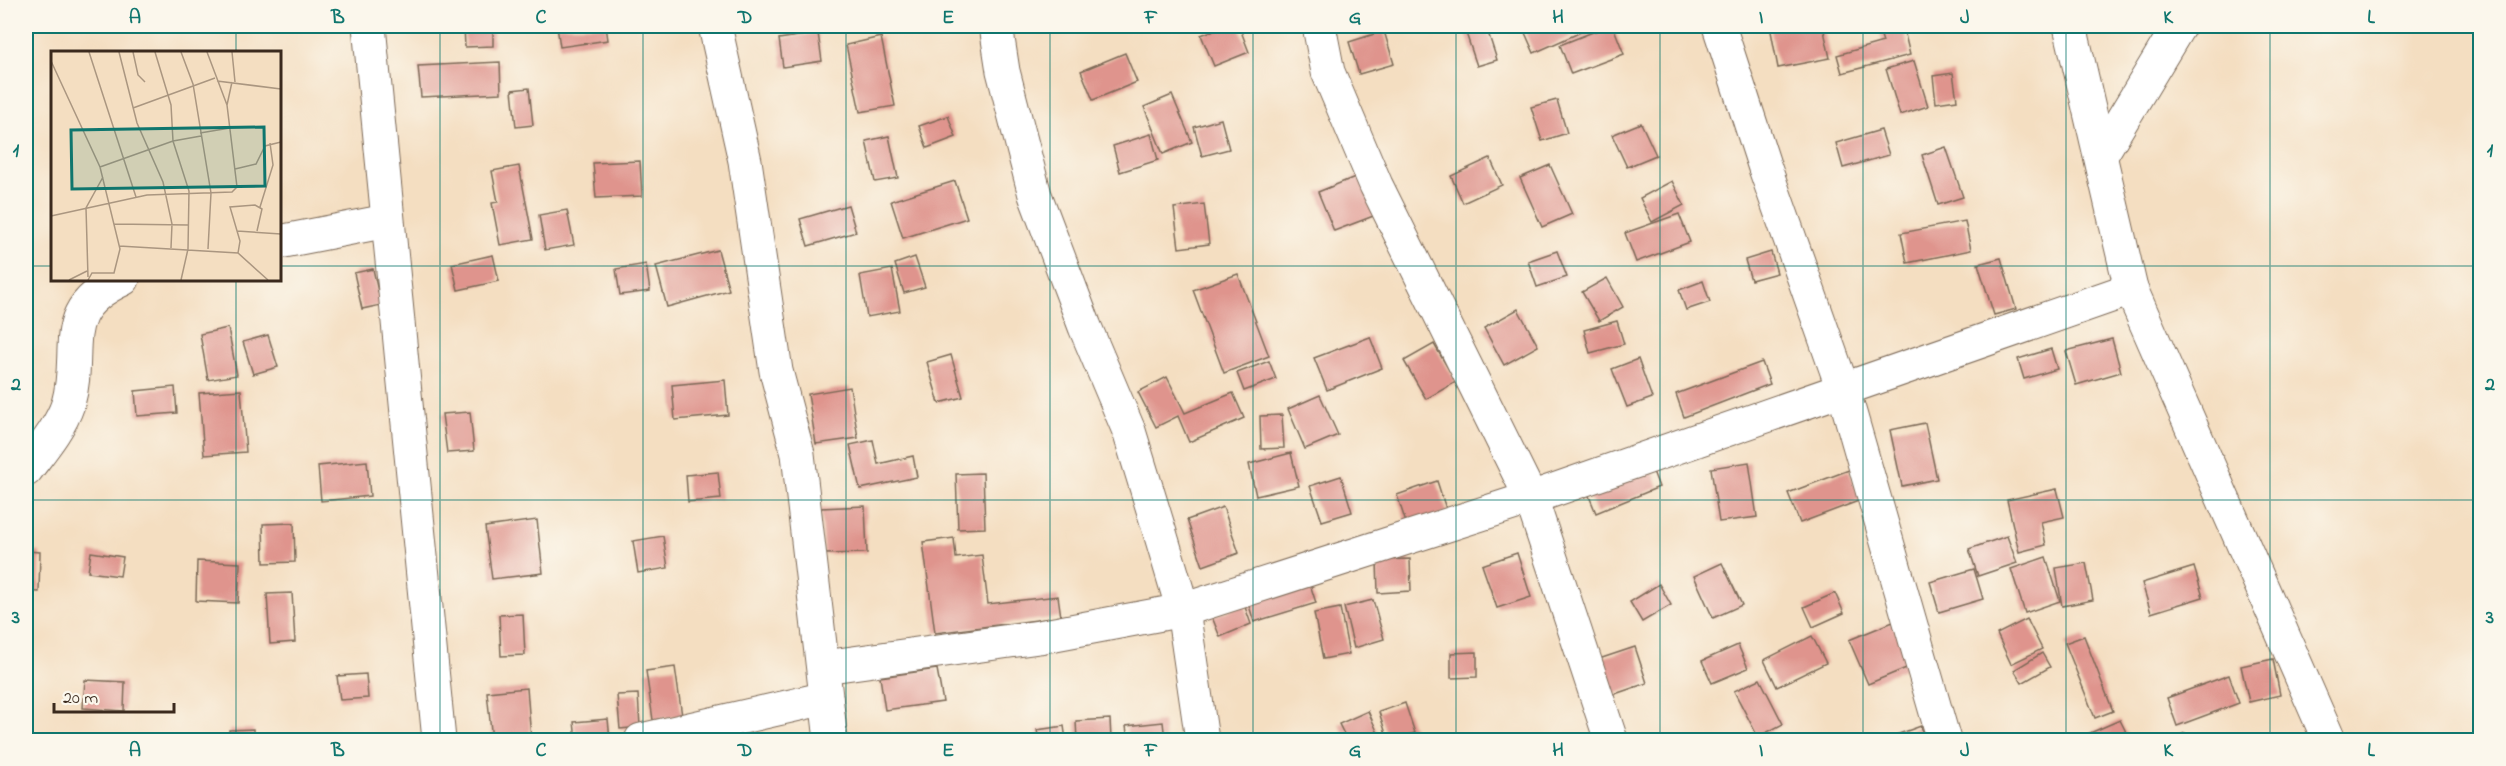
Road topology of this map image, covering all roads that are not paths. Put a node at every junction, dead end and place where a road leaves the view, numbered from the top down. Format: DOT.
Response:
graph roads {
  1 [pos="369,26"];
  2 [pos="715,26"];
  3 [pos="996,26"];
  4 [pos="1318,26"];
  5 [pos="1719,26"];
  6 [pos="2070,26"];
  7 [pos="2179,26"];
  8 [pos="2101,155"];
  9 [pos="387,221"];
  10 [pos="280,242"];
  11 [pos="121,280"];
  12 [pos="2131,289"];
  13 [pos="1842,389"];
  14 [pos="26,470"];
  15 [pos="1531,498"];
  16 [pos="1183,610"];
  17 [pos="825,682"];
  18 [pos="439,741"];
  19 [pos="641,741"];
  20 [pos="831,741"];
  21 [pos="1202,741"];
  22 [pos="1611,741"];
  23 [pos="1944,741"];
  24 [pos="2329,741"];
  1 -- 9 [label="street"];
  2 -- 17 [label="street"];
  3 -- 16 [label="street"];
  4 -- 15 [label="street"];
  5 -- 13 [label="street"];
  6 -- 8 [label="street"];
  7 -- 8 [label="street"];
  8 -- 12 [label="street"];
  9 -- 10 [label="street"];
  9 -- 18 [label="street"];
  11 -- 14 [label="street"];
  12 -- 13 [label="street"];
  12 -- 24 [label="street"];
  13 -- 15 [label="street"];
  13 -- 23 [label="street"];
  15 -- 16 [label="street"];
  15 -- 22 [label="street"];
  16 -- 17 [label="street"];
  16 -- 21 [label="street"];
  17 -- 19 [label="street"];
  17 -- 20 [label="street"];
}
